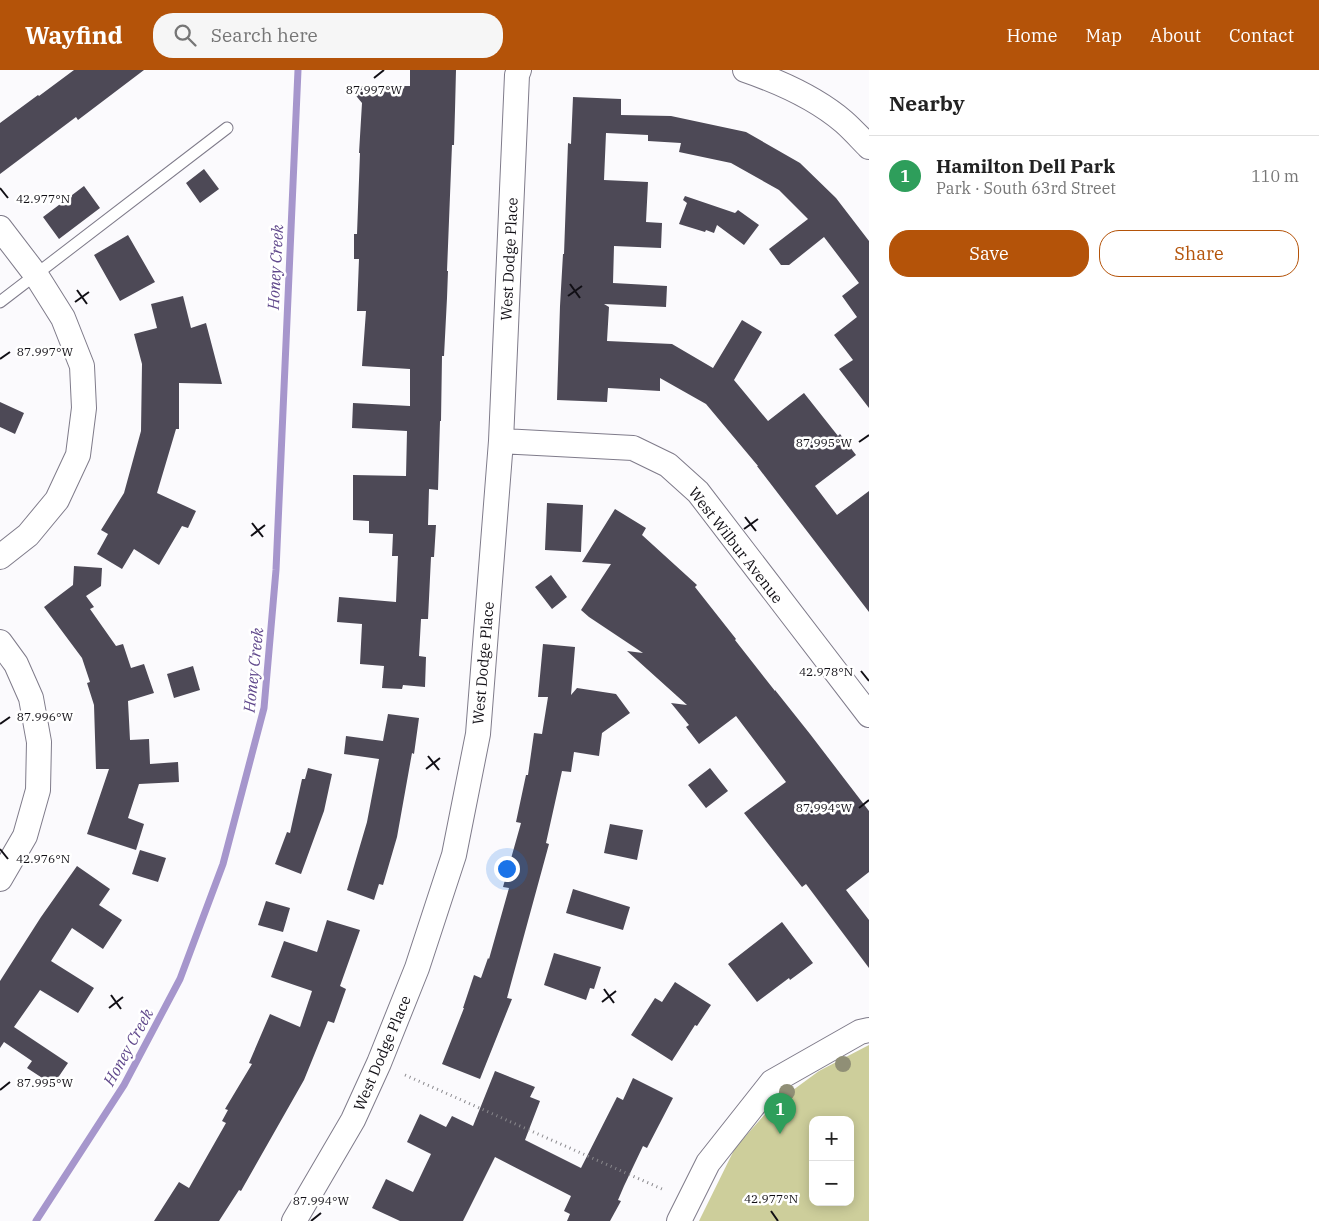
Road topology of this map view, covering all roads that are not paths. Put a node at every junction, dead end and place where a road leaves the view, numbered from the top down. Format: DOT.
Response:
graph roads {
  1 [pos="519,70"];
  2 [pos="745,70"];
  3 [pos="227,128"];
  4 [pos="869,147"];
  5 [pos="0,228"];
  6 [pos="36,275"];
  7 [pos="0,302"];
  8 [pos="501,441"];
  9 [pos="0,557"];
  10 [pos="0,642"];
  11 [pos="869,715"];
  12 [pos="0,879"];
  13 [pos="869,1030"];
  14 [pos="294,1221"];
  15 [pos="678,1221"];
  1 -- 8 [label="street, West Dodge Place"];
  2 -- 4 [label="street"];
  3 -- 6 [label="lane"];
  5 -- 6 [label="street"];
  6 -- 7 [label="lane"];
  6 -- 9 [label="street"];
  8 -- 11 [label="street, West Wilbur Avenue"];
  8 -- 14 [label="street, West Dodge Place"];
  10 -- 12 [label="street"];
  13 -- 15 [label="street"];
}
